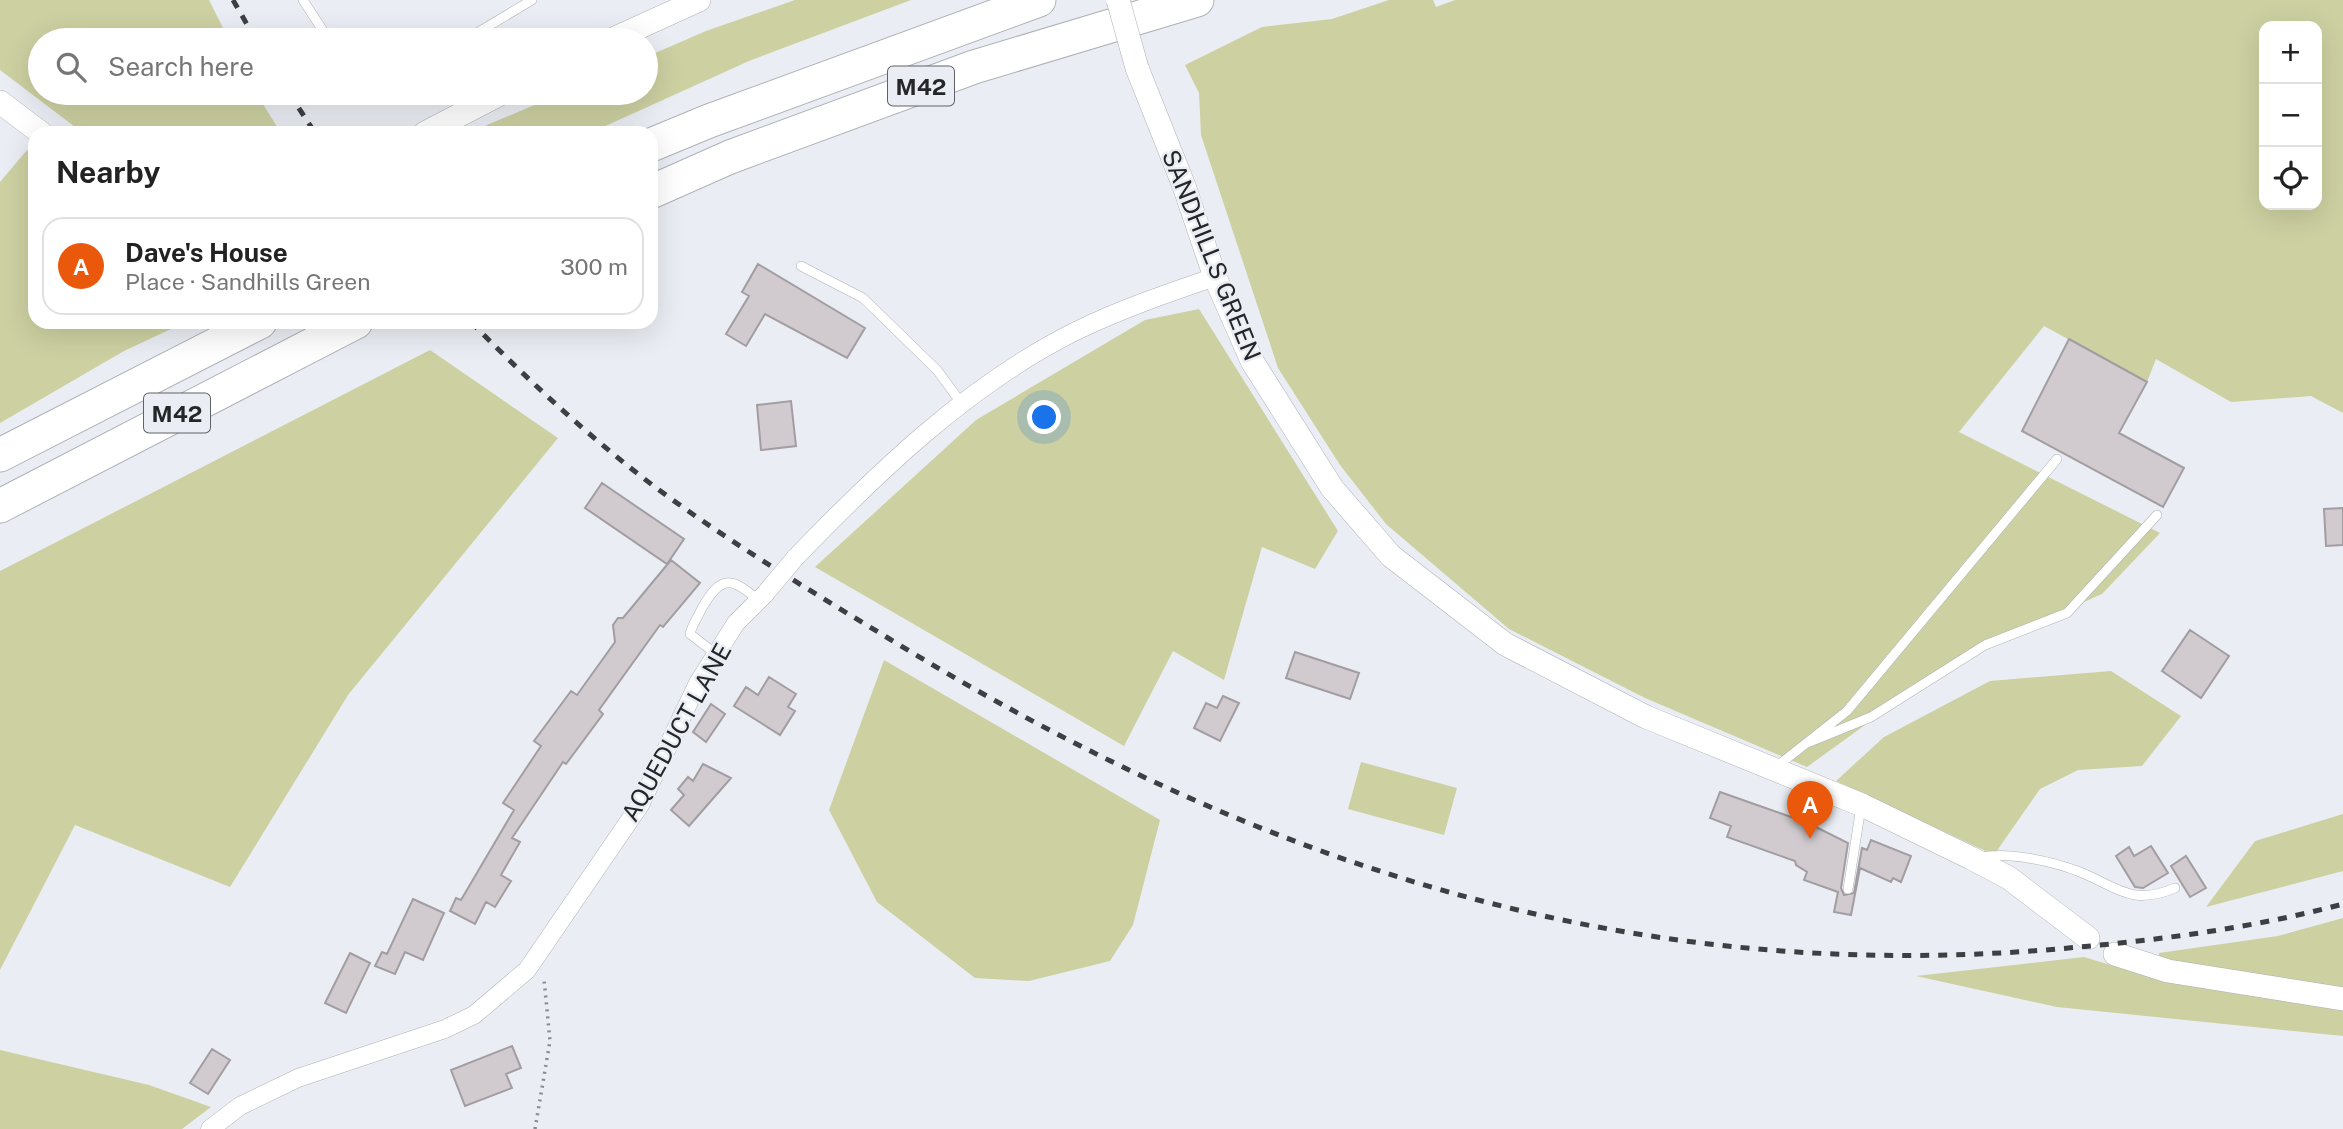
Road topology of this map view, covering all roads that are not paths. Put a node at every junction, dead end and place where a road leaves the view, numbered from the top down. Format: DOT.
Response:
graph roads {
  1 [pos="303,0"];
  2 [pos="532,0"];
  3 [pos="699,0"];
  4 [pos="1039,0"];
  5 [pos="1118,0"];
  6 [pos="1197,0"];
  7 [pos="321,28"];
  8 [pos="485,28"];
  9 [pos="637,28"];
  10 [pos="0,102"];
  11 [pos="479,105"];
  12 [pos="32,126"];
  13 [pos="438,126"];
  14 [pos="658,142"];
  15 [pos="658,189"];
  16 [pos="801,266"];
  17 [pos="1215,277"];
  18 [pos="246,329"];
  19 [pos="342,329"];
  20 [pos="963,405"];
  21 [pos="0,455"];
  22 [pos="2057,459"];
  23 [pos="0,506"];
  24 [pos="2157,515"];
  25 [pos="761,597"];
  26 [pos="716,654"];
  27 [pos="1807,743"];
  28 [pos="1775,768"];
  29 [pos="1862,805"];
  30 [pos="1971,858"];
  31 [pos="2175,888"];
  32 [pos="1848,889"];
  33 [pos="2088,938"];
  34 [pos="2115,954"];
  35 [pos="2343,999"];
  36 [pos="211,1129"];
  1 -- 7 [label="lane"];
  2 -- 8 [label="lane"];
  3 -- 9 [label="street"];
  4 -- 14 [label="highway, M42"];
  5 -- 17 [label="street, SANDHILLS GREEN, bridge"];
  6 -- 15 [label="highway, M42"];
  10 -- 12 [label="street"];
  11 -- 13 [label="street"];
  16 -- 20 [label="lane"];
  17 -- 20 [label="street, AQUEDUCT LANE"];
  17 -- 28 [label="street, SANDHILLS GREEN"];
  18 -- 21 [label="highway, M42"];
  19 -- 23 [label="highway, M42"];
  20 -- 25 [label="street, AQUEDUCT LANE, bridge"];
  22 -- 27 [label="lane"];
  24 -- 27 [label="lane"];
  25 -- 26 [label="street, AQUEDUCT LANE"];
  25 -- 26 [label="lane"];
  26 -- 36 [label="street, AQUEDUCT LANE"];
  27 -- 28 [label="lane"];
  28 -- 29 [label="street, SANDHILLS GREEN"];
  29 -- 30 [label="street, SANDHILLS GREEN"];
  29 -- 32 [label="lane"];
  30 -- 31 [label="lane"];
  30 -- 33 [label="street, SANDHILLS GREEN"];
  33 -- 34 [label="street"];
  34 -- 35 [label="street"];
}
